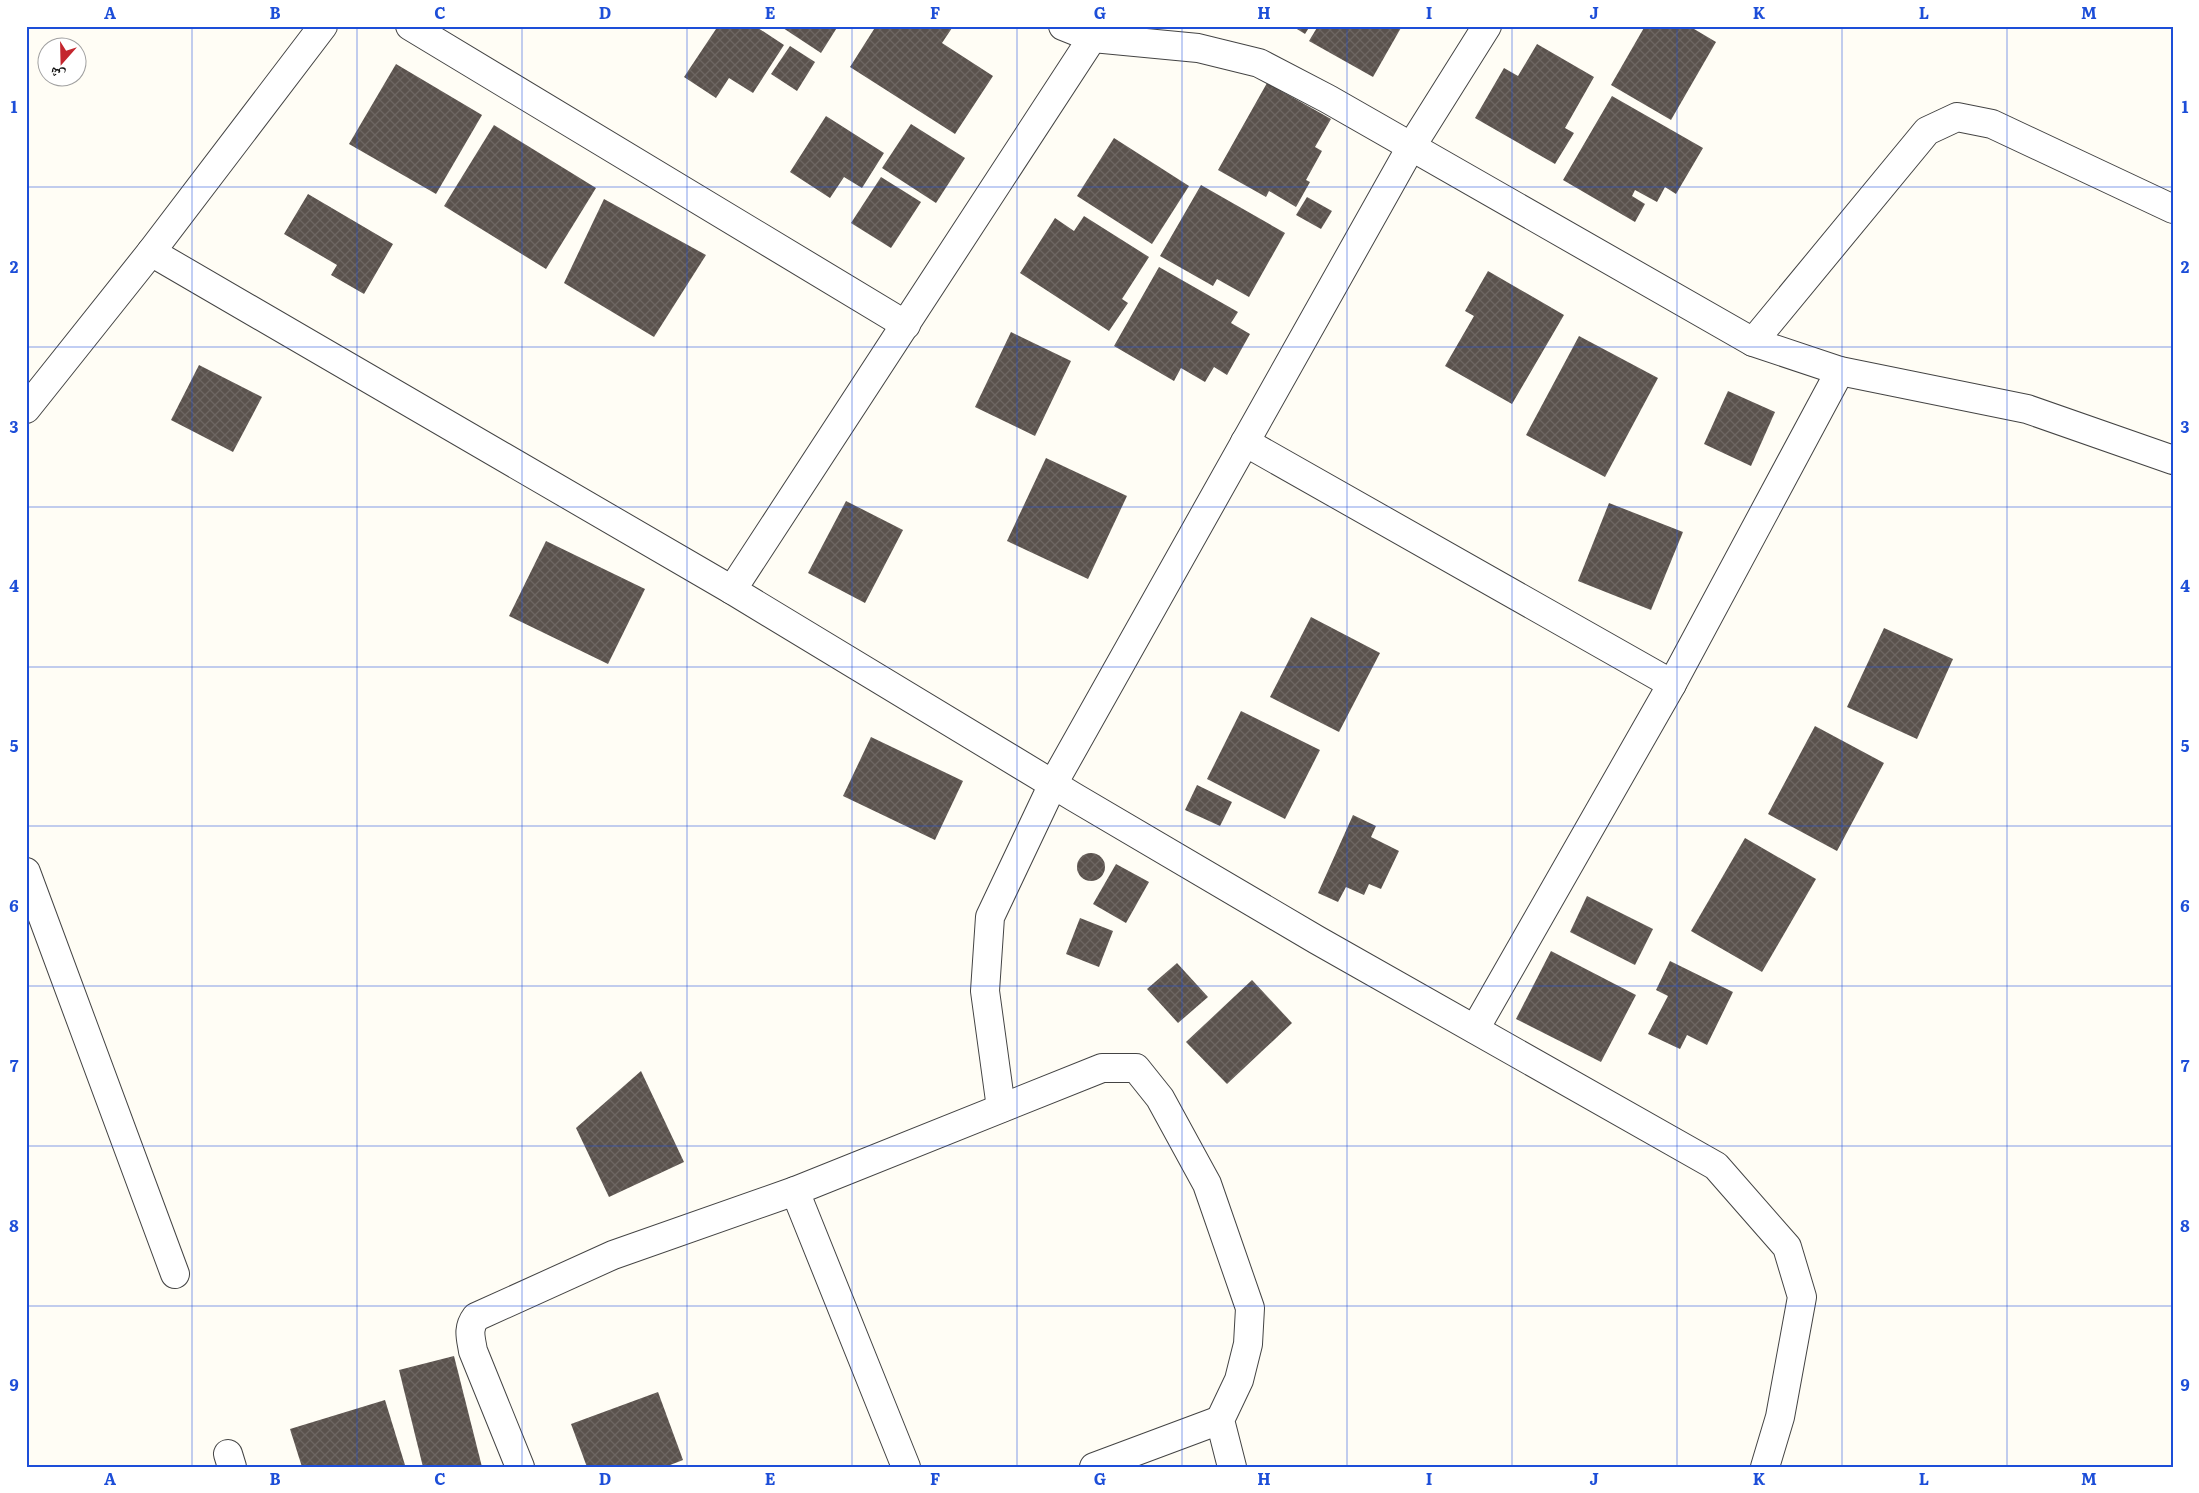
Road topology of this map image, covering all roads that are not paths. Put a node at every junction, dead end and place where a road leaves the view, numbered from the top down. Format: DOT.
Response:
graph roads {
  1 [pos="323,26"];
  2 [pos="410,26"];
  3 [pos="1063,26"];
  4 [pos="1488,26"];
  5 [pos="1097,32"];
  6 [pos="1411,147"];
  7 [pos="2173,210"];
  8 [pos="151,252"];
  9 [pos="906,326"];
  10 [pos="1753,342"];
  11 [pos="1840,371"];
  12 [pos="26,409"];
  13 [pos="1245,442"];
  14 [pos="2173,460"];
  15 [pos="732,590"];
  16 [pos="1672,684"];
  17 [pos="1053,784"];
  18 [pos="26,872"];
  19 [pos="1475,1029"];
  20 [pos="1001,1108"];
  21 [pos="795,1191"];
  22 [pos="175,1274"];
  23 [pos="1220,1420"];
  24 [pos="520,1467"];
  25 [pos="906,1467"];
  26 [pos="1094,1467"];
  27 [pos="1232,1467"];
  28 [pos="1765,1467"];
  1 -- 8 [label="street"];
  2 -- 9 [label="street"];
  3 -- 5 [label="street"];
  4 -- 6 [label="street"];
  5 -- 6 [label="street"];
  5 -- 9 [label="street"];
  6 -- 10 [label="street"];
  6 -- 13 [label="street"];
  7 -- 10 [label="street"];
  8 -- 12 [label="street"];
  8 -- 15 [label="street"];
  9 -- 15 [label="street"];
  10 -- 11 [label="street"];
  11 -- 14 [label="street"];
  11 -- 16 [label="street"];
  13 -- 16 [label="street"];
  13 -- 17 [label="street"];
  15 -- 17 [label="street"];
  16 -- 19 [label="street"];
  17 -- 19 [label="street"];
  17 -- 20 [label="street"];
  18 -- 22 [label="street"];
  19 -- 28 [label="street"];
  20 -- 21 [label="street"];
  20 -- 23 [label="street"];
  21 -- 24 [label="street"];
  21 -- 25 [label="street"];
  23 -- 26 [label="street"];
  23 -- 27 [label="street"];
}
